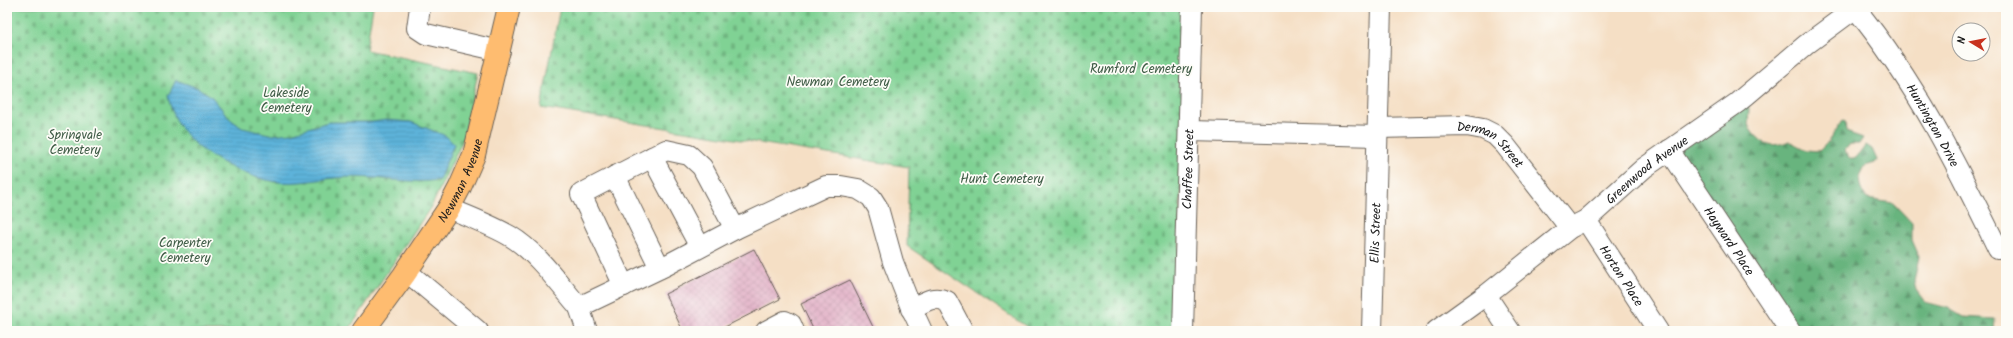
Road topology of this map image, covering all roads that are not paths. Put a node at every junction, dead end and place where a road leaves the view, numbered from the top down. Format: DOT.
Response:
graph roads {
  1 [pos="420,7"];
  2 [pos="510,7"];
  3 [pos="1192,7"];
  4 [pos="1381,7"];
  5 [pos="1856,8"];
  6 [pos="500,51"];
  7 [pos="1190,131"];
  8 [pos="1378,132"];
  9 [pos="1669,150"];
  10 [pos="652,157"];
  11 [pos="615,176"];
  12 [pos="449,208"];
  13 [pos="1578,224"];
  14 [pos="735,228"];
  15 [pos="700,247"];
  16 [pos="1998,249"];
  17 [pos="660,268"];
  18 [pos="406,271"];
  19 [pos="624,286"];
  20 [pos="1486,295"];
  21 [pos="578,307"];
  22 [pos="911,309"];
  23 [pos="363,331"];
  24 [pos="478,331"];
  25 [pos="587,331"];
  26 [pos="766,331"];
  27 [pos="794,331"];
  28 [pos="922,331"];
  29 [pos="963,331"];
  30 [pos="1183,331"];
  31 [pos="1372,331"];
  32 [pos="1436,331"];
  33 [pos="1510,331"];
  34 [pos="1658,331"];
  35 [pos="1790,331"];
  1 -- 6 [label="street"];
  2 -- 6 [label="main road, Newman Avenue"];
  3 -- 7 [label="street, Chaffee Street"];
  4 -- 8 [label="street, Ellis Street"];
  5 -- 9 [label="street, Greenwood Avenue"];
  5 -- 16 [label="street, Huntington Drive"];
  6 -- 12 [label="main road, Newman Avenue"];
  7 -- 8 [label="street, Derman Street"];
  7 -- 30 [label="street, Chaffee Street"];
  8 -- 13 [label="street, Derman Street"];
  8 -- 31 [label="street, Ellis Street"];
  9 -- 13 [label="street, Greenwood Avenue"];
  9 -- 35 [label="street, Hayward Place"];
  10 -- 11 [label="street"];
  10 -- 14 [label="street"];
  10 -- 15 [label="street"];
  11 -- 17 [label="street"];
  11 -- 19 [label="street"];
  12 -- 18 [label="main road, Newman Avenue"];
  12 -- 21 [label="street"];
  13 -- 20 [label="street, Greenwood Avenue"];
  13 -- 34 [label="street, Horton Place"];
  14 -- 15 [label="street"];
  14 -- 22 [label="street"];
  15 -- 17 [label="street"];
  17 -- 19 [label="street"];
  18 -- 23 [label="main road, Newman Avenue"];
  18 -- 24 [label="street"];
  19 -- 21 [label="street"];
  20 -- 32 [label="street, Greenwood Avenue"];
  20 -- 33 [label="street"];
  21 -- 25 [label="street"];
  22 -- 28 [label="street"];
  22 -- 29 [label="street"];
  26 -- 27 [label="street"];
}
